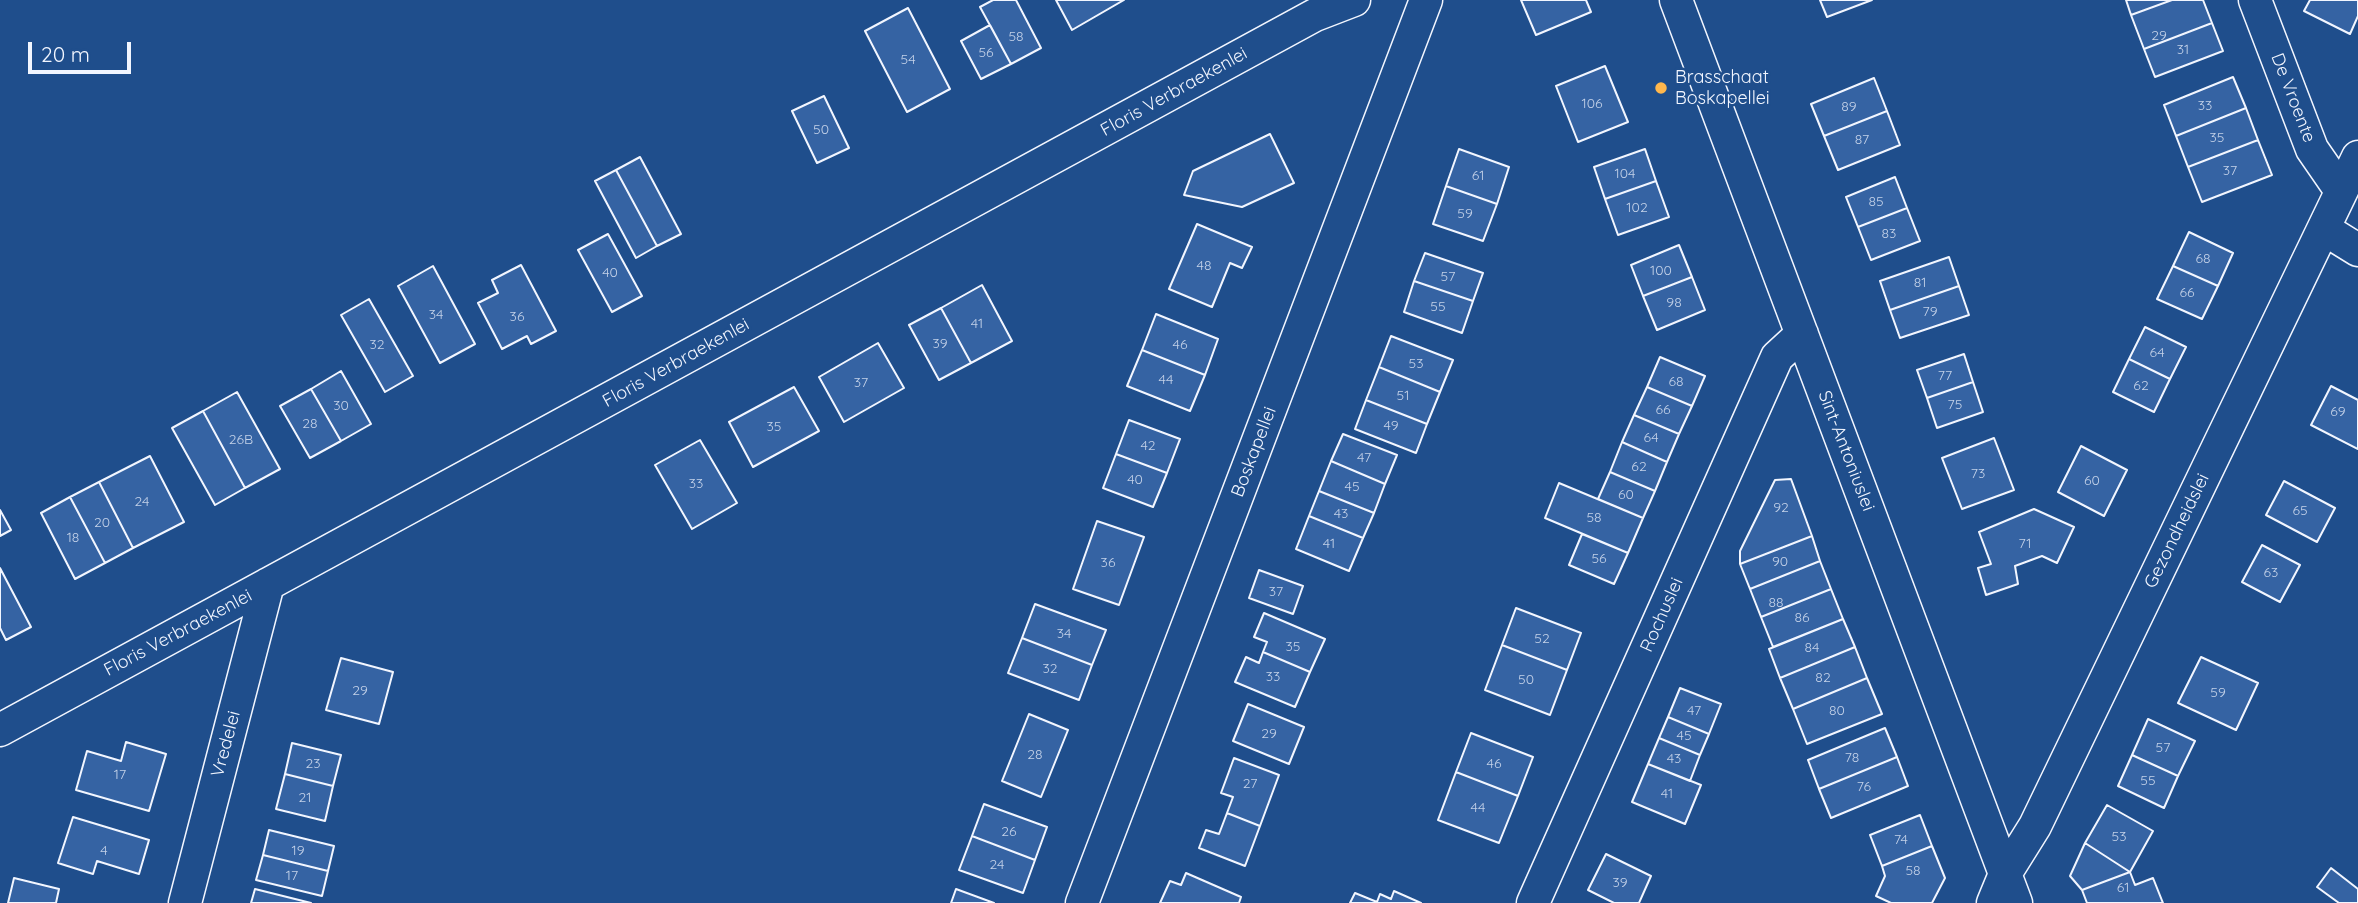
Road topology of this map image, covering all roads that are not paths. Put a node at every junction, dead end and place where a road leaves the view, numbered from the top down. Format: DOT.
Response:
graph roads {
  1 [pos="1354,0"];
  2 [pos="1426,0"];
  3 [pos="1676,0"];
  4 [pos="2255,0"];
  5 [pos="2358,157"];
  6 [pos="2341,191"];
  7 [pos="2324,229"];
  8 [pos="2358,250"];
  9 [pos="1802,334"];
  10 [pos="268,584"];
  11 [pos="0,730"];
  12 [pos="2005,874"];
  13 [pos="185,903"];
  14 [pos="1082,903"];
  15 [pos="1533,903"];
  16 [pos="1993,903"];
  17 [pos="2017,903"];
  1 -- 10 [label="street, Floris Verbraekenlei"];
  2 -- 14 [label="street, Boskapellei"];
  3 -- 9 [label="street, Sint-Antoniuslei"];
  4 -- 6 [label="street, De Vroente"];
  5 -- 6 [label="street, Gezondheidslei"];
  6 -- 7 [label="street, Gezondheidslei"];
  7 -- 8 [label="street"];
  7 -- 12 [label="street, Gezondheidslei"];
  9 -- 12 [label="street, Sint-Antoniuslei"];
  9 -- 15 [label="street, Rochuslei"];
  10 -- 11 [label="street, Floris Verbraekenlei"];
  10 -- 13 [label="street, Vredelei"];
  12 -- 16 [label="street, Gezondheidslei"];
  12 -- 17 [label="street, Sint-Antoniuslei"];
}
